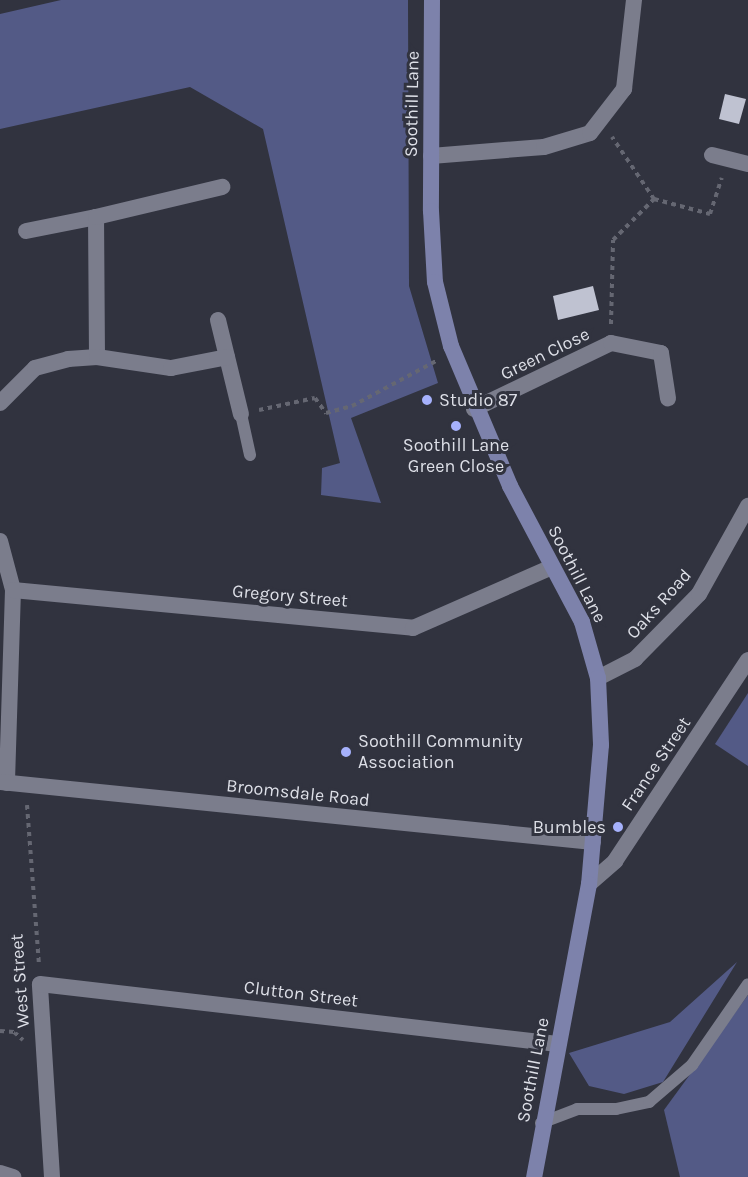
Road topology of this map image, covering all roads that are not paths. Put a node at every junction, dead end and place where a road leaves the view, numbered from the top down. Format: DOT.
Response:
graph roads {
  1 [pos="432,0"];
  2 [pos="634,0"];
  3 [pos="431,156"];
  4 [pos="720,157"];
  5 [pos="748,164"];
  6 [pos="222,188"];
  7 [pos="96,217"];
  8 [pos="26,231"];
  9 [pos="218,320"];
  10 [pos="97,357"];
  11 [pos="227,357"];
  12 [pos="668,398"];
  13 [pos="0,403"];
  14 [pos="474,409"];
  15 [pos="241,414"];
  16 [pos="249,455"];
  17 [pos="748,506"];
  18 [pos="0,541"];
  19 [pos="552,567"];
  20 [pos="13,590"];
  21 [pos="748,660"];
  22 [pos="598,678"];
  23 [pos="4,783"];
  24 [pos="593,842"];
  25 [pos="589,884"];
  26 [pos="40,984"];
  27 [pos="748,984"];
  28 [pos="558,1044"];
  29 [pos="542,1123"];
  30 [pos="0,1173"];
  31 [pos="13,1177"];
  32 [pos="52,1177"];
  33 [pos="534,1177"];
  1 -- 3 [label="main road, Soothill Lane"];
  2 -- 3 [label="street"];
  3 -- 14 [label="main road, Soothill Lane"];
  4 -- 5 [label="street"];
  6 -- 7 [label="street"];
  7 -- 8 [label="street"];
  7 -- 10 [label="street"];
  9 -- 11 [label="street"];
  10 -- 11 [label="street"];
  10 -- 13 [label="street"];
  11 -- 15 [label="street"];
  12 -- 14 [label="street, Green Close"];
  14 -- 19 [label="main road, Soothill Lane"];
  15 -- 16 [label="lane"];
  17 -- 22 [label="street, Oaks Road"];
  18 -- 20 [label="street"];
  19 -- 20 [label="street, Gregory Street"];
  19 -- 22 [label="main road, Soothill Lane"];
  20 -- 23 [label="street"];
  21 -- 25 [label="street, France Street"];
  22 -- 24 [label="main road, Soothill Lane"];
  23 -- 24 [label="street, Broomsdale Road"];
  24 -- 25 [label="main road, Soothill Lane"];
  25 -- 28 [label="main road, Soothill Lane"];
  26 -- 28 [label="street, Clutton Street"];
  26 -- 32 [label="street, West Street"];
  27 -- 29 [label="lane"];
  28 -- 29 [label="main road, Soothill Lane"];
  29 -- 33 [label="main road, Soothill Lane"];
  30 -- 31 [label="street"];
}
